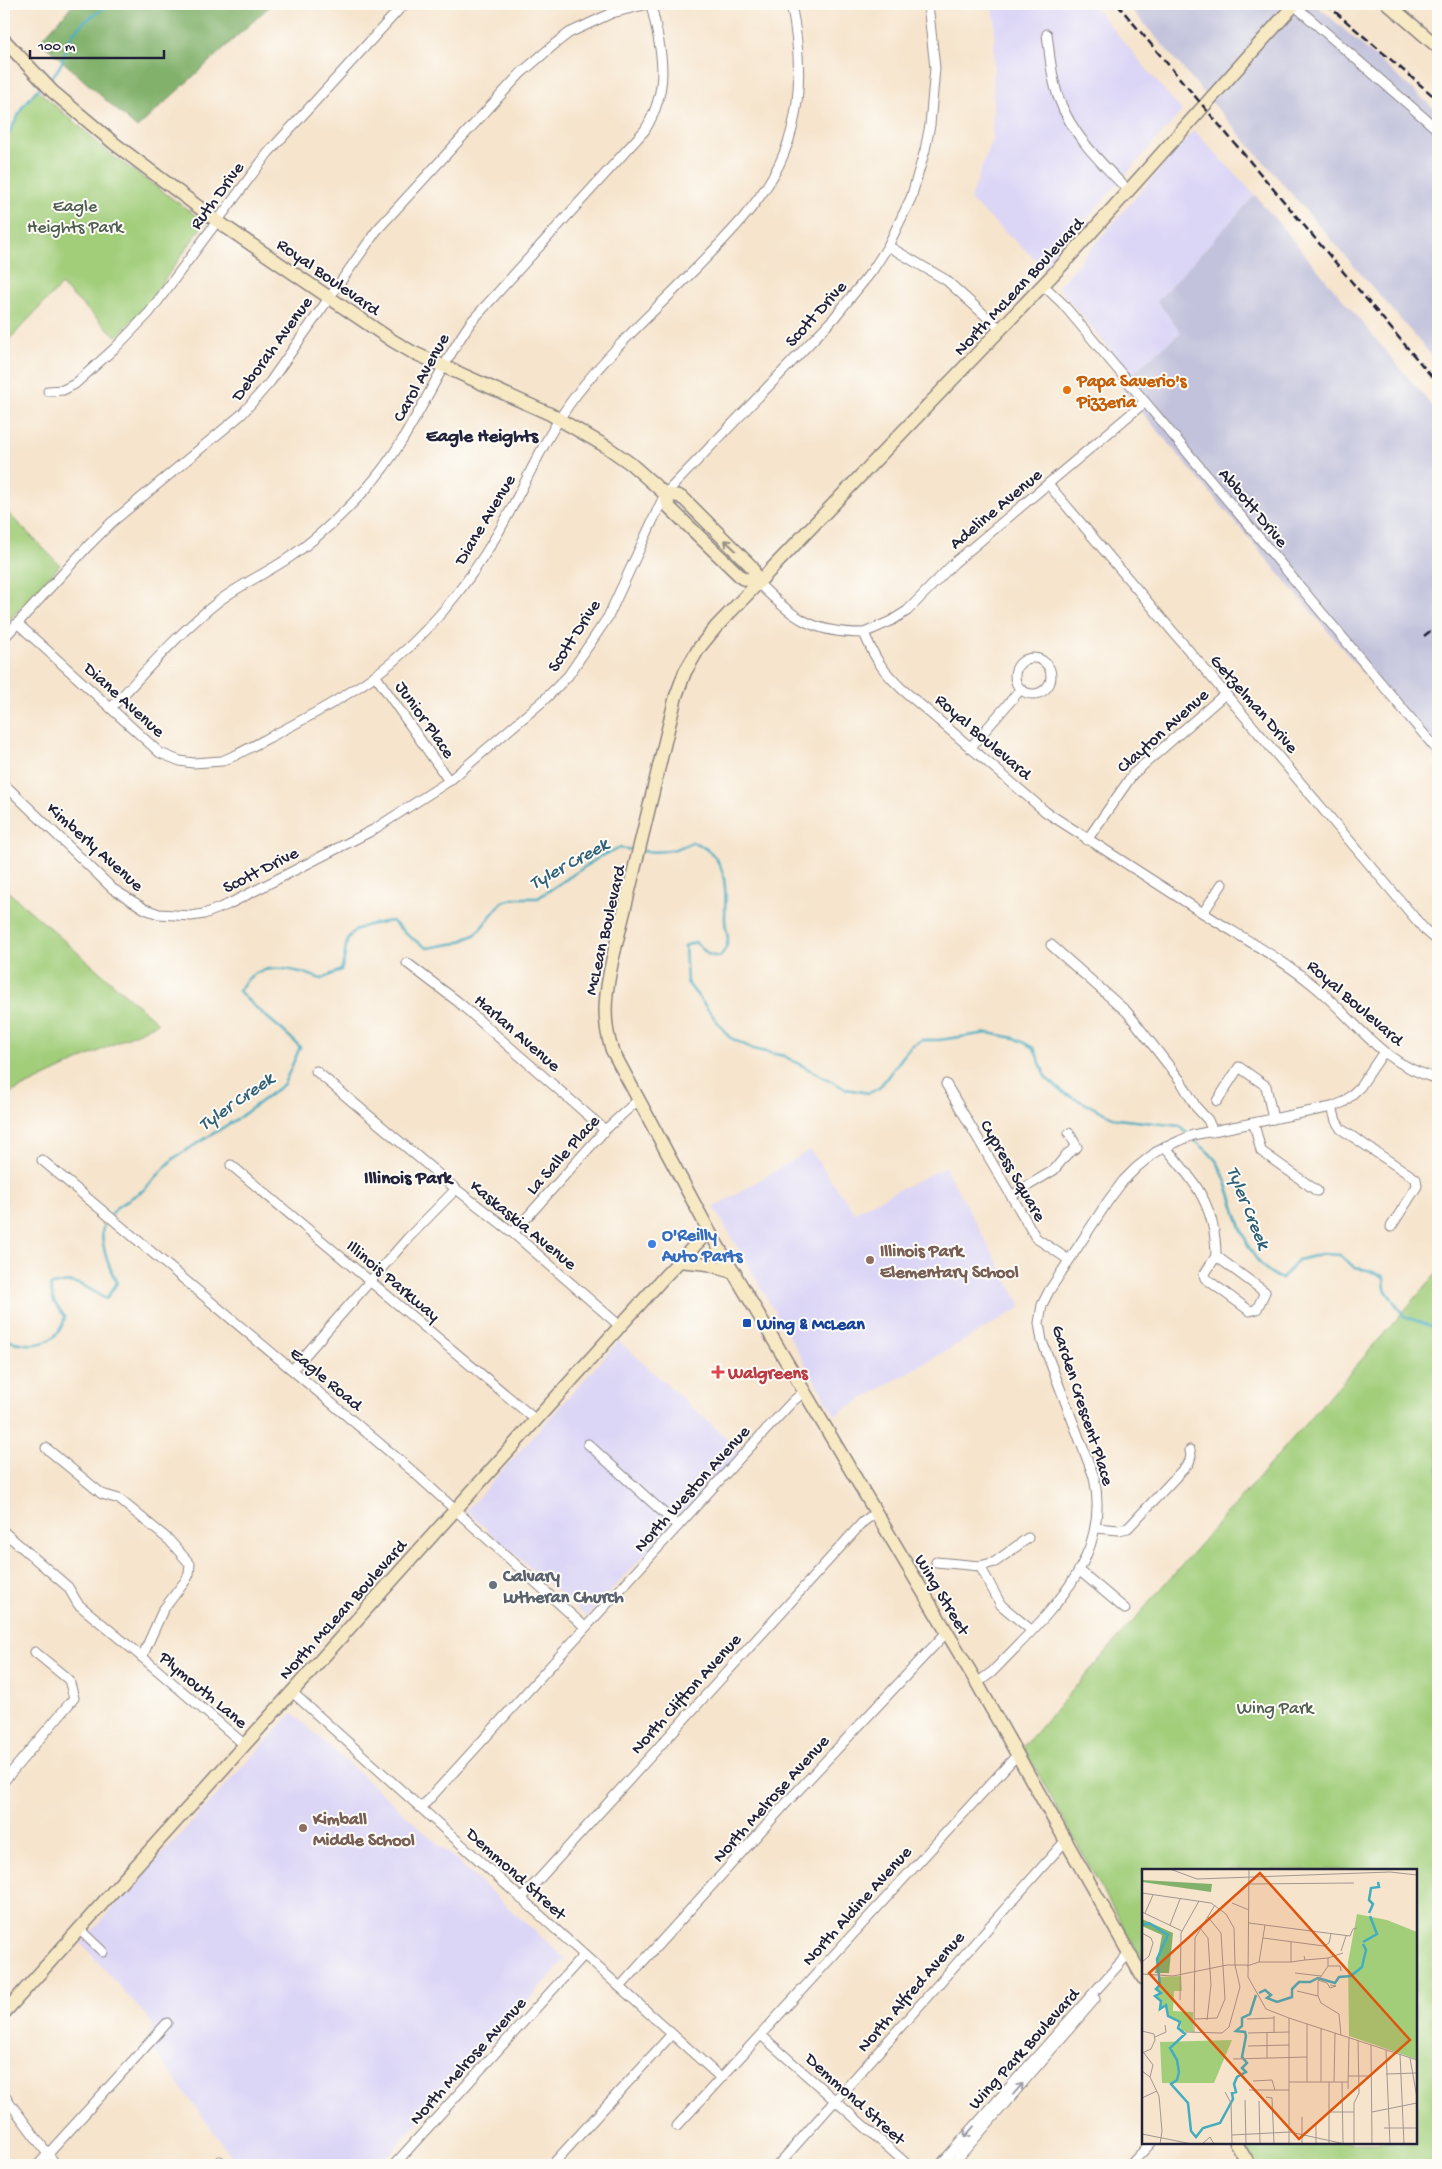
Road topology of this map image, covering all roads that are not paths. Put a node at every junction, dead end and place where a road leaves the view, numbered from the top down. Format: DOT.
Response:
graph roads {
  1 [pos="404,4"];
  2 [pos="650,4"];
  3 [pos="791,4"];
  4 [pos="928,4"];
  5 [pos="1295,4"];
  6 [pos="1388,4"];
  7 [pos="1047,34"];
  8 [pos="4,40"];
  9 [pos="1438,46"];
  10 [pos="1438,130"];
  11 [pos="1129,191"];
  12 [pos="217,221"];
  13 [pos="888,246"];
  14 [pos="1043,285"];
  15 [pos="329,296"];
  16 [pos="1000,329"];
  17 [pos="443,366"];
  18 [pos="48,391"];
  19 [pos="1145,402"];
  20 [pos="560,419"];
  21 [pos="1048,484"];
  22 [pos="665,494"];
  23 [pos="758,584"];
  24 [pos="18,623"];
  25 [pos="864,633"];
  26 [pos="4,638"];
  27 [pos="375,675"];
  28 [pos="1020,690"];
  29 [pos="1225,694"];
  30 [pos="111,708"];
  31 [pos="970,748"];
  32 [pos="1438,751"];
  33 [pos="449,781"];
  34 [pos="4,784"];
  35 [pos="1088,840"];
  36 [pos="1222,884"];
  37 [pos="1203,913"];
  38 [pos="175,916"];
  39 [pos="1438,941"];
  40 [pos="1051,945"];
  41 [pos="407,963"];
  42 [pos="1383,1053"];
  43 [pos="316,1071"];
  44 [pos="1438,1079"];
  45 [pos="946,1084"];
  46 [pos="638,1100"];
  47 [pos="1217,1100"];
  48 [pos="1332,1107"];
  49 [pos="1273,1120"];
  50 [pos="1254,1124"];
  51 [pos="605,1130"];
  52 [pos="1210,1132"];
  53 [pos="1069,1133"];
  54 [pos="1165,1147"];
  55 [pos="42,1160"];
  56 [pos="232,1165"];
  57 [pos="456,1190"];
  58 [pos="1318,1191"];
  59 [pos="1011,1196"];
  60 [pos="1391,1228"];
  61 [pos="709,1231"];
  62 [pos="513,1233"];
  63 [pos="1216,1256"];
  64 [pos="1069,1260"];
  65 [pos="679,1261"];
  66 [pos="734,1274"];
  67 [pos="371,1281"];
  68 [pos="620,1326"];
  69 [pos="293,1369"];
  70 [pos="805,1391"];
  71 [pos="536,1420"];
  72 [pos="588,1444"];
  73 [pos="46,1448"];
  74 [pos="1190,1450"];
  75 [pos="454,1510"];
  76 [pos="875,1513"];
  77 [pos="678,1526"];
  78 [pos="1096,1528"];
  79 [pos="4,1532"];
  80 [pos="1028,1538"];
  81 [pos="936,1562"];
  82 [pos="980,1566"];
  83 [pos="1080,1571"];
  84 [pos="1125,1609"];
  85 [pos="585,1627"];
  86 [pos="1031,1630"];
  87 [pos="946,1633"];
  88 [pos="34,1652"];
  89 [pos="142,1657"];
  90 [pos="977,1683"];
  91 [pos="292,1692"];
  92 [pos="244,1745"];
  93 [pos="1017,1755"];
  94 [pos="4,1781"];
  95 [pos="421,1808"];
  96 [pos="1067,1839"];
  97 [pos="521,1898"];
  98 [pos="79,1929"];
  99 [pos="103,1952"];
  100 [pos="1131,1954"];
  101 [pos="584,1955"];
  102 [pos="1142,1976"];
  103 [pos="620,1987"];
  104 [pos="4,2013"];
  105 [pos="167,2023"];
  106 [pos="672,2034"];
  107 [pos="760,2035"];
  108 [pos="721,2078"];
  109 [pos="4,2094"];
  110 [pos="835,2100"];
  111 [pos="677,2126"];
  112 [pos="1150,2144"];
  113 [pos="1237,2144"];
  114 [pos="48,2154"];
  115 [pos="38,2165"];
  116 [pos="56,2165"];
  117 [pos="394,2165"];
  118 [pos="552,2165"];
  119 [pos="778,2165"];
  120 [pos="908,2165"];
  121 [pos="940,2165"];
  122 [pos="952,2165"];
  123 [pos="1130,2165"];
  124 [pos="1248,2165"];
  1 -- 12 [label="street, Ruth Drive"];
  2 -- 15 [label="street, Deborah Avenue"];
  2 -- 17 [label="street, Carol Avenue"];
  3 -- 20 [label="street, Diane Avenue"];
  4 -- 13 [label="street, Scott Drive"];
  5 -- 10 [label="street"];
  5 -- 11 [label="main road, North McLean Boulevard"];
  6 -- 9 [label="main road"];
  7 -- 11 [label="street"];
  8 -- 12 [label="main road, Royal Boulevard"];
  11 -- 14 [label="main road, North McLean Boulevard"];
  12 -- 15 [label="main road, Royal Boulevard"];
  12 -- 18 [label="street, Ruth Drive"];
  13 -- 16 [label="street"];
  13 -- 22 [label="street, Scott Drive"];
  14 -- 16 [label="main road, North McLean Boulevard"];
  14 -- 19 [label="street, Abbott Drive"];
  15 -- 17 [label="main road, Royal Boulevard"];
  15 -- 24 [label="street, Deborah Avenue"];
  16 -- 23 [label="main road, North McLean Boulevard"];
  17 -- 20 [label="main road, Royal Boulevard"];
  17 -- 30 [label="street, Carol Avenue"];
  19 -- 21 [label="street, Adeline Avenue"];
  19 -- 32 [label="street, Abbott Drive"];
  20 -- 22 [label="main road, Royal Boulevard"];
  20 -- 27 [label="street, Diane Avenue"];
  21 -- 25 [label="street, Adeline Avenue"];
  21 -- 29 [label="street, Getzelman Drive"];
  22 -- 23 [label="main road, Royal Boulevard"];
  22 -- 33 [label="street, Scott Drive"];
  23 -- 25 [label="street, Royal Boulevard"];
  23 -- 46 [label="main road, McLean Boulevard"];
  24 -- 26 [label="street, Deborah Avenue"];
  24 -- 30 [label="street, Diane Avenue"];
  25 -- 31 [label="street, Royal Boulevard"];
  27 -- 30 [label="street, Diane Avenue"];
  27 -- 33 [label="street, Junior Place"];
  28 -- 28 [label="street"];
  28 -- 31 [label="street"];
  29 -- 35 [label="street, Clayton Avenue"];
  29 -- 39 [label="street, Getzelman Drive"];
  31 -- 35 [label="street, Royal Boulevard"];
  33 -- 38 [label="street, Scott Drive"];
  34 -- 38 [label="street, Kimberly Avenue"];
  35 -- 37 [label="street, Royal Boulevard"];
  36 -- 37 [label="street"];
  37 -- 42 [label="street, Royal Boulevard"];
  40 -- 52 [label="street"];
  41 -- 51 [label="street, Harlan Avenue"];
  42 -- 44 [label="street, Royal Boulevard"];
  42 -- 48 [label="street, Garden Crescent Place"];
  43 -- 57 [label="street, Kaskaskia Avenue"];
  45 -- 59 [label="street, Cypress Square"];
  46 -- 51 [label="street, La Salle Place"];
  46 -- 61 [label="main road, McLean Boulevard"];
  47 -- 49 [label="street"];
  48 -- 49 [label="street, Garden Crescent Place"];
  48 -- 60 [label="street"];
  49 -- 50 [label="street, Garden Crescent Place"];
  50 -- 52 [label="street, Garden Crescent Place"];
  50 -- 58 [label="street"];
  51 -- 62 [label="street, La Salle Place"];
  52 -- 54 [label="street, Garden Crescent Place"];
  53 -- 59 [label="street"];
  54 -- 63 [label="street"];
  54 -- 64 [label="street, Garden Crescent Place"];
  55 -- 69 [label="street, Eagle Road"];
  56 -- 67 [label="street, Illinois Parkway"];
  57 -- 62 [label="street, Kaskaskia Avenue"];
  57 -- 67 [label="street"];
  59 -- 64 [label="street, Cypress Square"];
  61 -- 65 [label="main road, North McLean Boulevard"];
  61 -- 66 [label="main road, Wing Street"];
  62 -- 68 [label="street, Kaskaskia Avenue"];
  63 -- 63 [label="street"];
  64 -- 78 [label="street, Garden Crescent Place"];
  65 -- 66 [label="main road"];
  65 -- 68 [label="main road, North McLean Boulevard"];
  66 -- 70 [label="main road, Wing Street"];
  67 -- 69 [label="street"];
  67 -- 71 [label="street, Illinois Parkway"];
  68 -- 71 [label="main road, North McLean Boulevard"];
  69 -- 75 [label="street, Eagle Road"];
  70 -- 76 [label="main road, Wing Street"];
  70 -- 77 [label="street, North Weston Avenue"];
  71 -- 75 [label="main road, North McLean Boulevard"];
  72 -- 77 [label="street"];
  73 -- 89 [label="street, Plymouth Lane"];
  74 -- 78 [label="street"];
  75 -- 85 [label="street, Eagle Road"];
  75 -- 91 [label="main road, North McLean Boulevard"];
  76 -- 87 [label="main road, Wing Street"];
  76 -- 97 [label="street, North Clifton Avenue"];
  77 -- 85 [label="street, North Weston Avenue"];
  78 -- 83 [label="street, Garden Crescent Place"];
  79 -- 89 [label="street"];
  80 -- 82 [label="street"];
  81 -- 82 [label="street"];
  82 -- 86 [label="street"];
  83 -- 84 [label="street"];
  83 -- 86 [label="street, Garden Crescent Place"];
  85 -- 95 [label="street, North Weston Avenue"];
  86 -- 90 [label="street, Garden Crescent Place"];
  87 -- 90 [label="main road, Wing Street"];
  87 -- 103 [label="street, North Melrose Avenue"];
  88 -- 94 [label="street"];
  89 -- 92 [label="street, Plymouth Lane"];
  90 -- 93 [label="main road, Wing Street"];
  91 -- 92 [label="main road, North McLean Boulevard"];
  91 -- 95 [label="street, Demmond Street"];
  92 -- 98 [label="main road, North McLean Boulevard"];
  93 -- 96 [label="main road, Wing Street"];
  93 -- 107 [label="street, North Aldine Avenue"];
  95 -- 97 [label="street, Demmond Street"];
  96 -- 100 [label="main road, Wing Street"];
  96 -- 110 [label="street, North Alfred Avenue"];
  97 -- 101 [label="street, Demmond Street"];
  98 -- 99 [label="street"];
  98 -- 104 [label="main road, North McLean Boulevard"];
  100 -- 102 [label="main road, Wing Street"];
  100 -- 121 [label="street, Wing Park Boulevard, one-way"];
  122 -- 100 [label="street, Wing Park Boulevard, one-way"];
  101 -- 103 [label="street, Demmond Street"];
  101 -- 117 [label="street, North Melrose Avenue"];
  103 -- 106 [label="street, Demmond Street"];
  105 -- 114 [label="street"];
  106 -- 108 [label="street, Demmond Street"];
  106 -- 118 [label="street"];
  107 -- 108 [label="street, North Aldine Avenue"];
  107 -- 110 [label="street, Demmond Street"];
  108 -- 111 [label="street, North Aldine Avenue"];
  109 -- 114 [label="street"];
  110 -- 119 [label="street, North Alfred Avenue"];
  110 -- 120 [label="street, Demmond Street"];
  112 -- 123 [label="street"];
  113 -- 124 [label="main road"];
  114 -- 115 [label="street"];
  114 -- 116 [label="street"];
}
